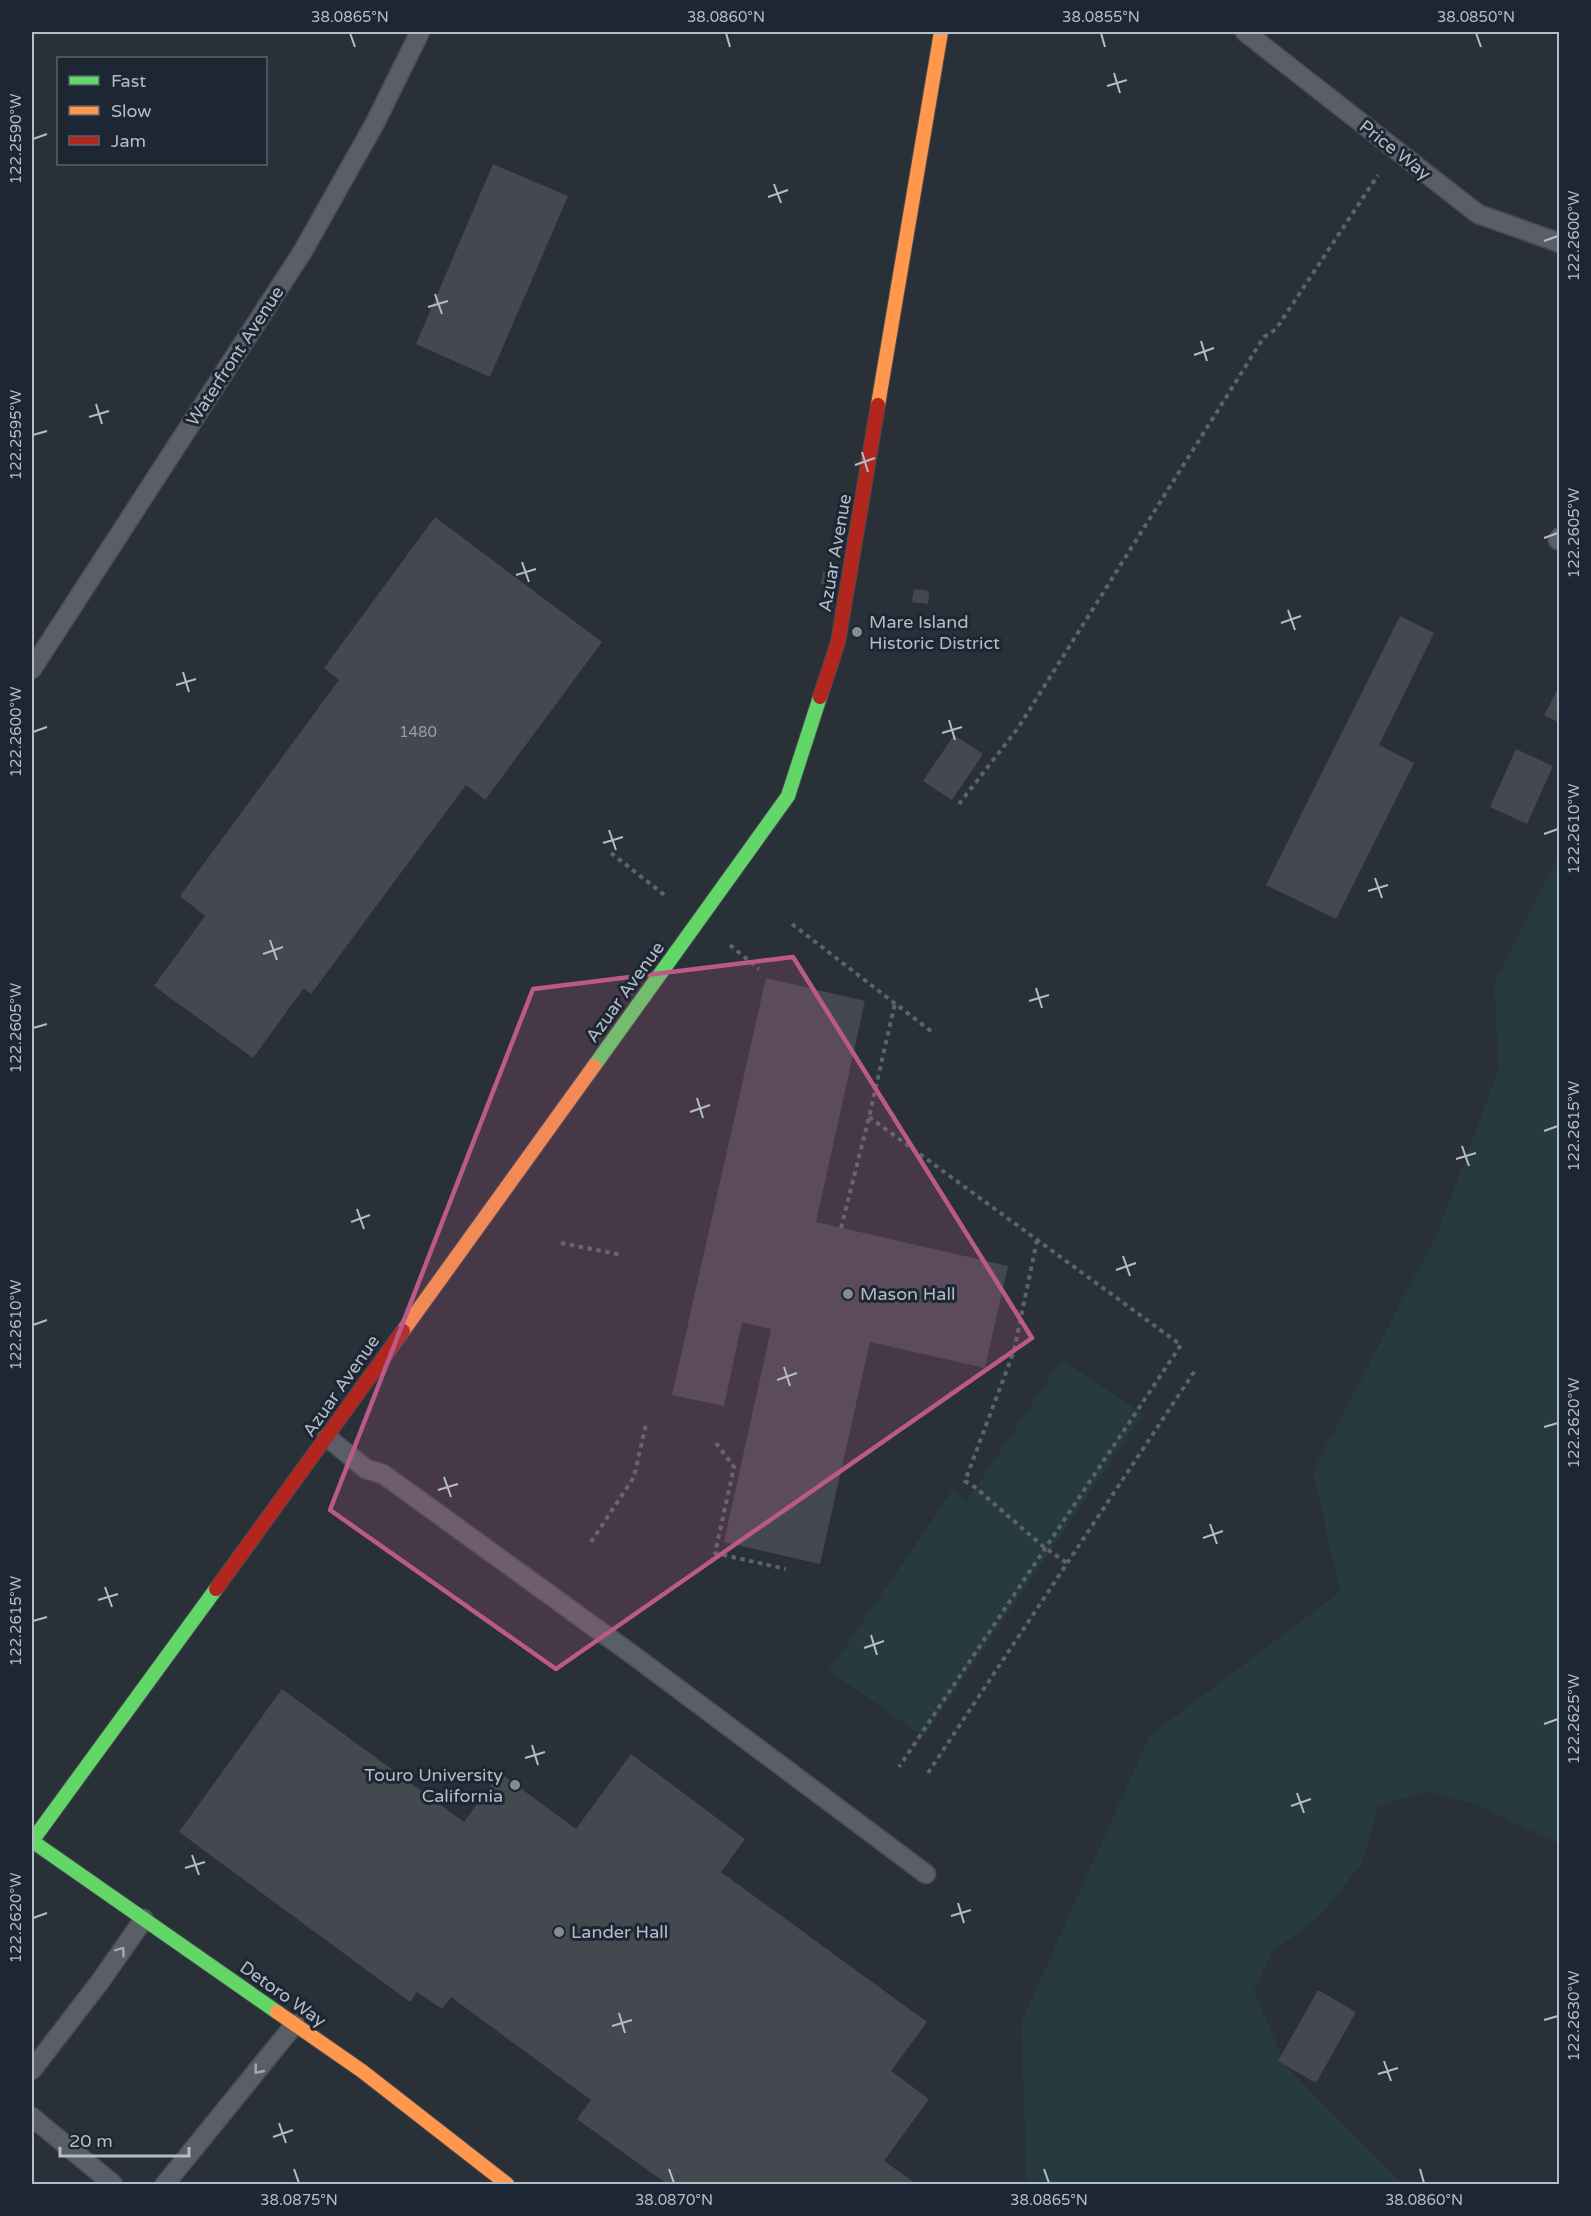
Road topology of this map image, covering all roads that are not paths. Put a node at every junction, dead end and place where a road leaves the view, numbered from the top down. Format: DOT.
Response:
graph roads {
  1 [pos="420,32"];
  2 [pos="941,32"];
  3 [pos="1245,32"];
  4 [pos="1560,243"];
  5 [pos="32,669"];
  6 [pos="327,1437"];
  7 [pos="32,1841"];
  8 [pos="926,1874"];
  9 [pos="144,1919"];
  10 [pos="295,2024"];
  11 [pos="32,2070"];
  12 [pos="32,2117"];
  13 [pos="113,2184"];
  14 [pos="165,2184"];
  15 [pos="507,2184"];
  1 -- 5 [label="lane, Waterfront Avenue"];
  2 -- 6 [label="street, Azuar Avenue"];
  3 -- 4 [label="lane, Price Way"];
  6 -- 7 [label="street, Azuar Avenue"];
  6 -- 8 [label="lane"];
  7 -- 9 [label="street, Detoro Way"];
  9 -- 10 [label="street, Detoro Way"];
  11 -- 9 [label="lane, one-way"];
  10 -- 14 [label="lane, one-way"];
  10 -- 15 [label="street, Detoro Way"];
  12 -- 13 [label="lane"];
}
